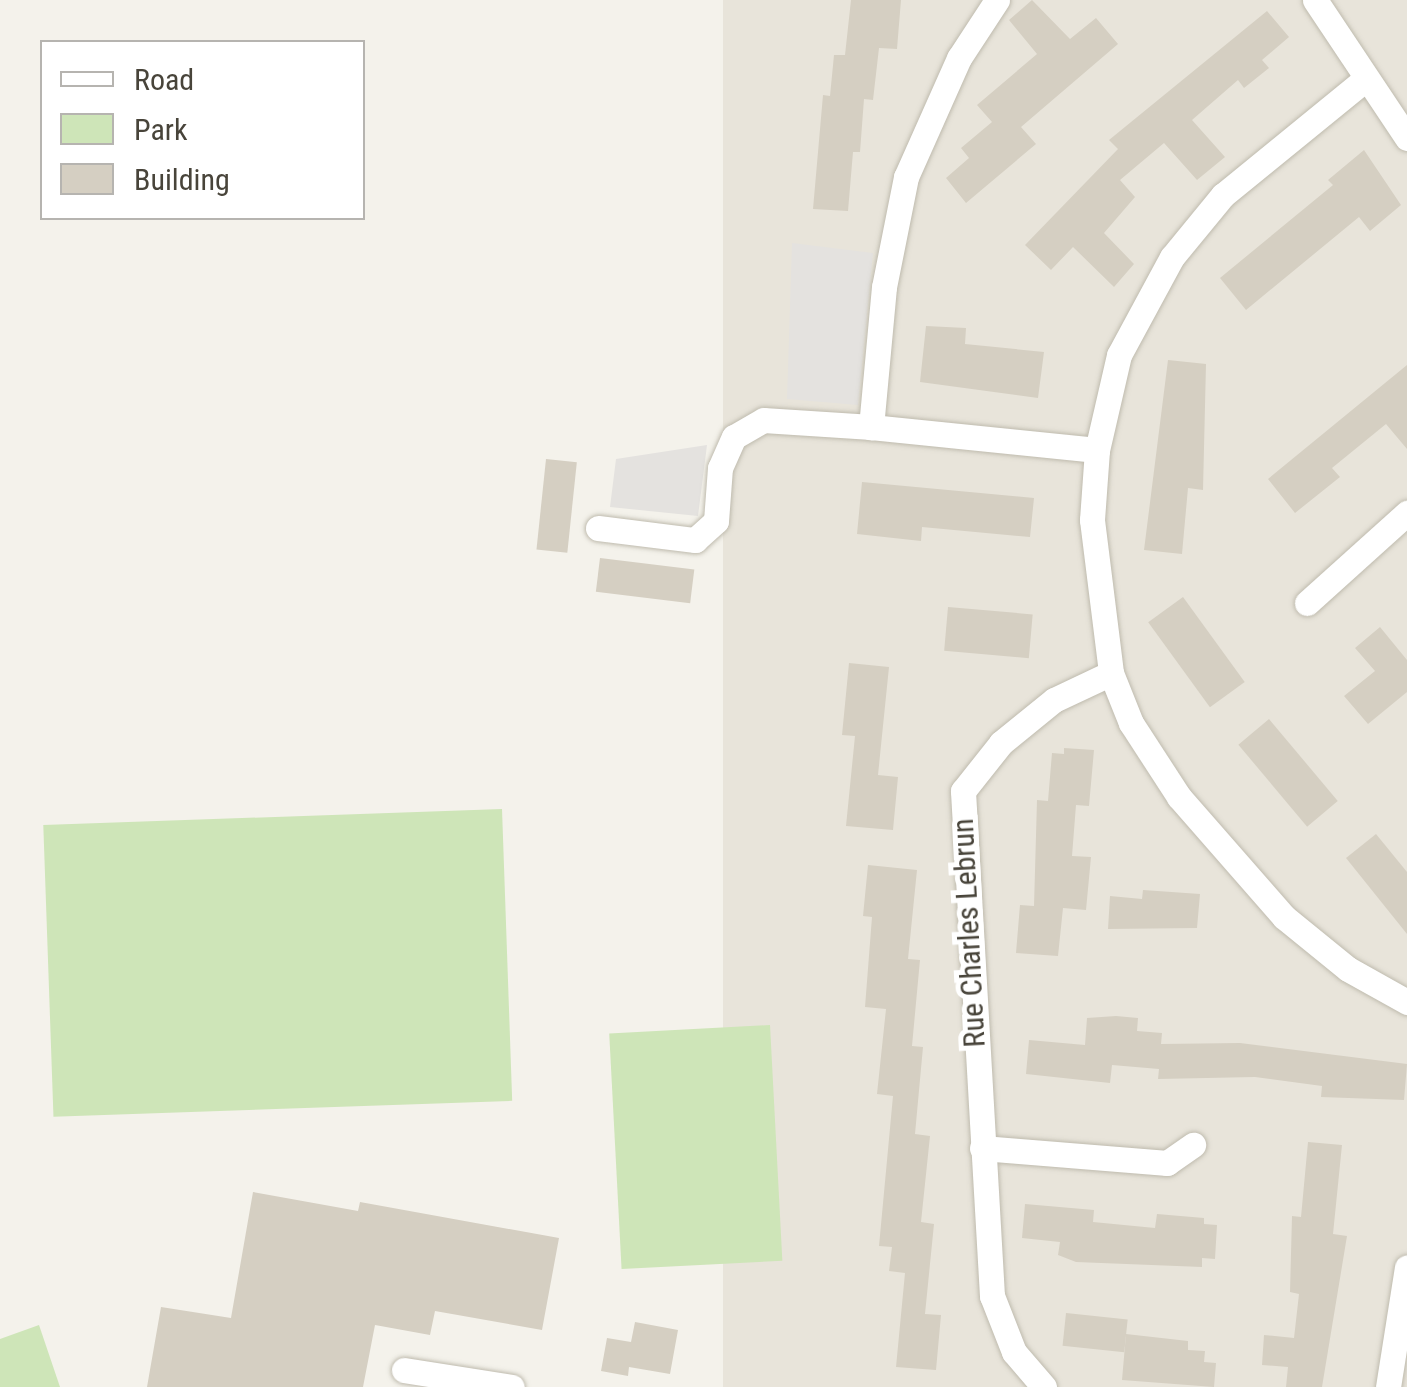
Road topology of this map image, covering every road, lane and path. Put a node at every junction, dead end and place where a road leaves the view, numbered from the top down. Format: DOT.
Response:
graph roads {
  1 [pos="998,0"];
  2 [pos="1315,0"];
  3 [pos="1363,81"];
  4 [pos="1407,138"];
  5 [pos="871,427"];
  6 [pos="1096,450"];
  7 [pos="1407,514"];
  8 [pos="598,528"];
  9 [pos="1307,603"];
  10 [pos="1111,672"];
  11 [pos="1407,1002"];
  12 [pos="1193,1144"];
  13 [pos="982,1148"];
  14 [pos="1407,1267"];
  15 [pos="404,1370"];
  16 [pos="512,1387"];
  17 [pos="1044,1387"];
  18 [pos="1388,1387"];
  1 -- 5 [label="street"];
  2 -- 3 [label="street"];
  3 -- 4 [label="street"];
  3 -- 6 [label="street"];
  5 -- 6 [label="street"];
  5 -- 8 [label="street"];
  6 -- 10 [label="street"];
  7 -- 9 [label="street"];
  10 -- 11 [label="street"];
  10 -- 13 [label="street, Rue Charles Lebrun"];
  12 -- 13 [label="street"];
  13 -- 17 [label="street, Rue Charles Lebrun"];
  14 -- 18 [label="street"];
  15 -- 16 [label="street"];
}
